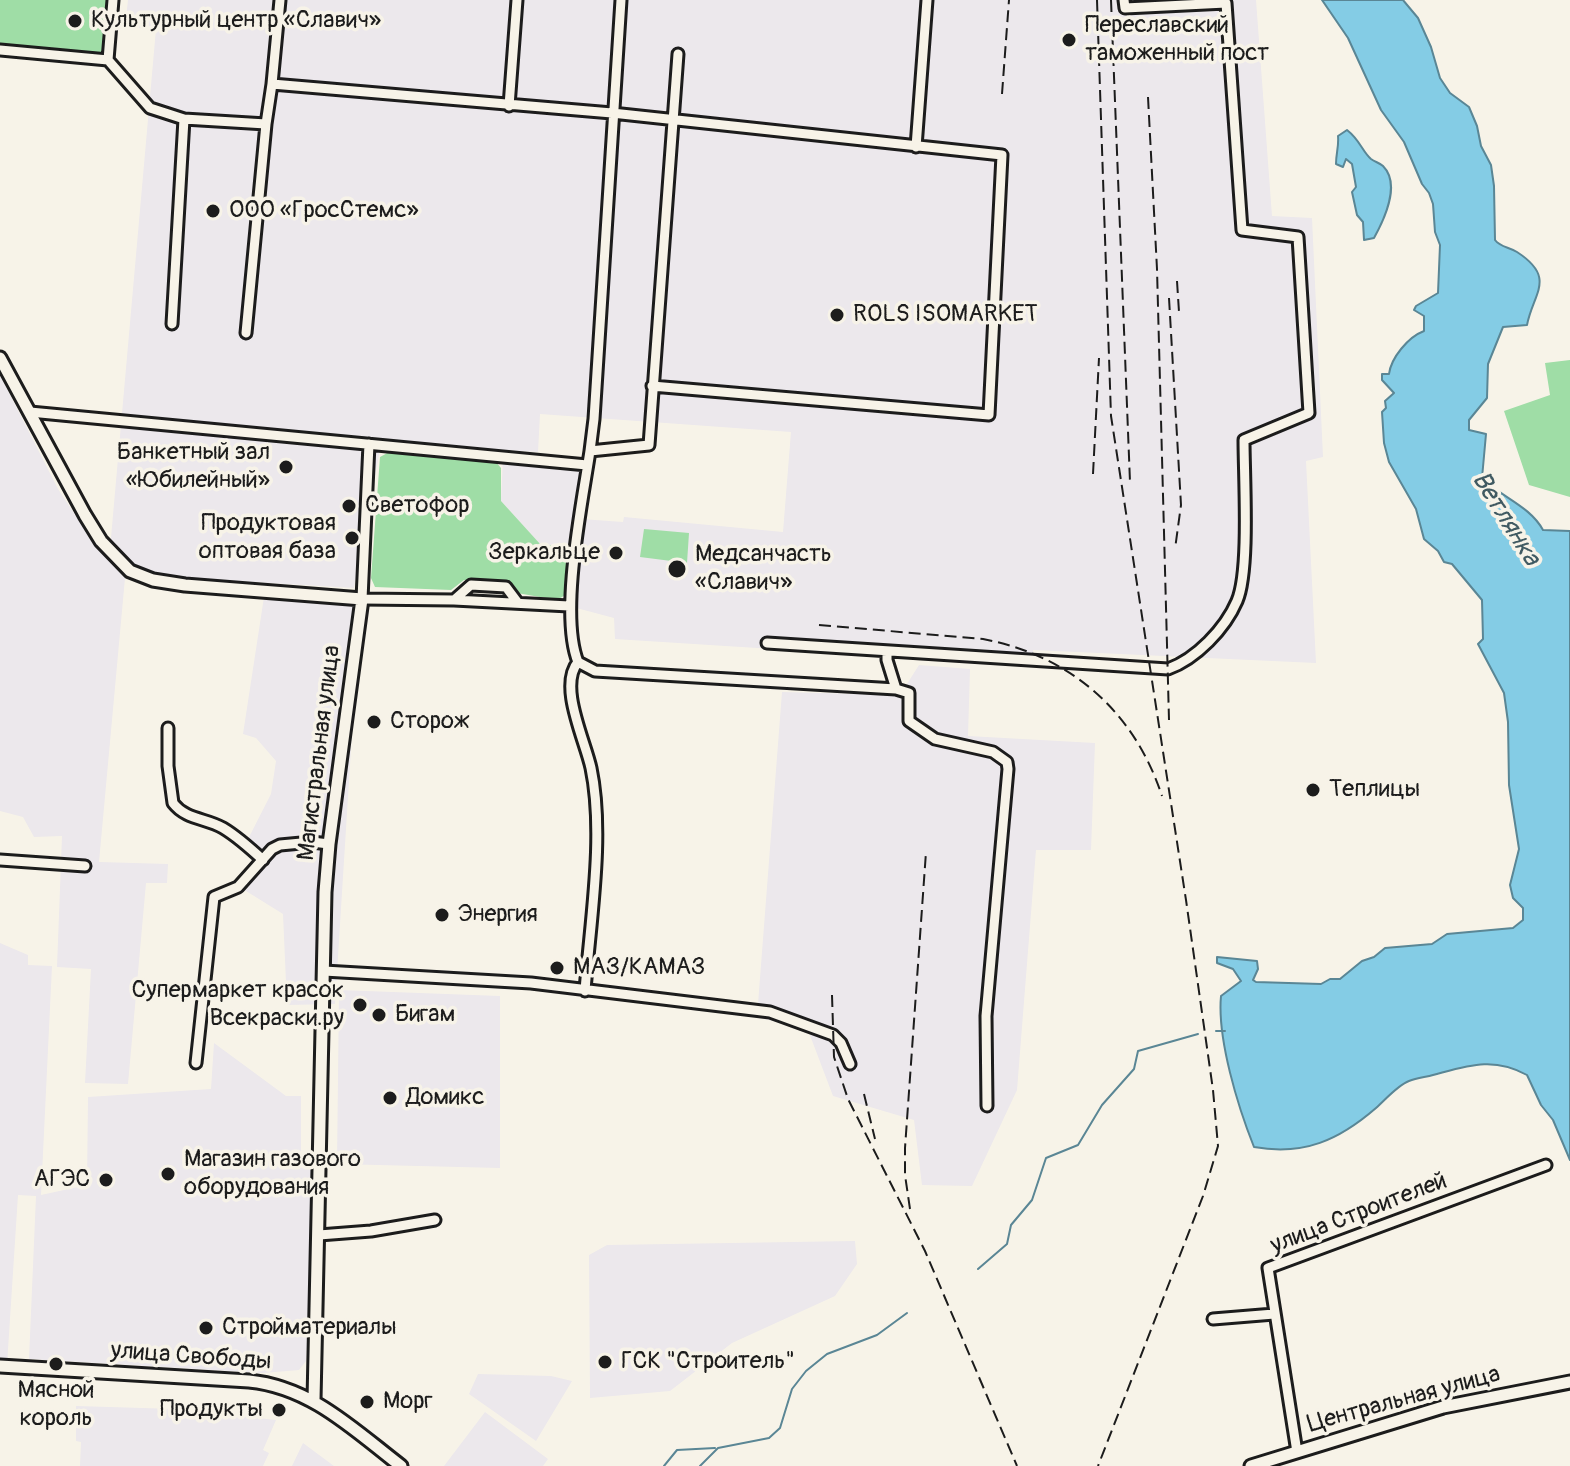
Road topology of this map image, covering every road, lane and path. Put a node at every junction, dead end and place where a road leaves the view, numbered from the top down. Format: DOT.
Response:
graph roads {
  1 [pos="113,0"];
  2 [pos="280,0"];
  3 [pos="517,0"];
  4 [pos="621,0"];
  5 [pos="927,0"];
  6 [pos="1124,0"];
  7 [pos="0,50"];
  8 [pos="678,54"];
  9 [pos="108,60"];
  10 [pos="272,84"];
  11 [pos="509,106"];
  12 [pos="612,113"];
  13 [pos="184,119"];
  14 [pos="675,120"];
  15 [pos="266,124"];
  16 [pos="916,147"];
  17 [pos="172,324"];
  18 [pos="246,333"];
  19 [pos="0,358"];
  20 [pos="652,386"];
  21 [pos="30,412"];
  22 [pos="369,444"];
  23 [pos="590,451"];
  24 [pos="587,465"];
  25 [pos="362,599"];
  26 [pos="454,600"];
  27 [pos="518,603"];
  28 [pos="569,606"];
  29 [pos="767,643"];
  30 [pos="887,652"];
  31 [pos="578,662"];
  32 [pos="896,689"];
  33 [pos="168,728"];
  34 [pos="329,844"];
  35 [pos="0,860"];
  36 [pos="263,860"];
  37 [pos="85,866"];
  38 [pos="324,971"];
  39 [pos="585,991"];
  40 [pos="196,1063"];
  41 [pos="850,1064"];
  42 [pos="987,1106"];
  43 [pos="1546,1165"];
  44 [pos="435,1220"];
  45 [pos="319,1235"];
  46 [pos="1274,1314"];
  47 [pos="1213,1319"];
  48 [pos="0,1366"];
  49 [pos="1570,1382"];
  50 [pos="314,1400"];
  51 [pos="1297,1452"];
  52 [pos="401,1466"];
  53 [pos="1251,1466"];
  1 -- 9 [label="street"];
  2 -- 10 [label="street"];
  3 -- 11 [label="street"];
  4 -- 12 [label="street"];
  5 -- 16 [label="street"];
  6 -- 30 [label="street"];
  7 -- 9 [label="street"];
  8 -- 14 [label="street"];
  9 -- 13 [label="street"];
  10 -- 11 [label="street"];
  10 -- 15 [label="street"];
  11 -- 12 [label="street"];
  12 -- 14 [label="street"];
  12 -- 23 [label="street"];
  13 -- 15 [label="street"];
  13 -- 17 [label="street"];
  14 -- 16 [label="street"];
  14 -- 20 [label="street"];
  15 -- 18 [label="street"];
  16 -- 20 [label="street"];
  19 -- 21 [label="main road"];
  20 -- 23 [label="street"];
  21 -- 22 [label="street"];
  21 -- 25 [label="main road"];
  22 -- 24 [label="street"];
  22 -- 25 [label="street"];
  23 -- 24 [label="street"];
  24 -- 28 [label="street"];
  25 -- 26 [label="street"];
  25 -- 34 [label="main road, Магистральная улица"];
  26 -- 27 [label="street"];
  26 -- 27 [label="street"];
  27 -- 28 [label="street"];
  28 -- 31 [label="street"];
  29 -- 30 [label="street"];
  30 -- 32 [label="street"];
  31 -- 32 [label="street"];
  31 -- 39 [label="street"];
  32 -- 42 [label="street"];
  33 -- 36 [label="street"];
  34 -- 36 [label="street"];
  34 -- 38 [label="main road, Магистральная улица"];
  35 -- 37 [label="street"];
  36 -- 40 [label="street"];
  38 -- 39 [label="street"];
  38 -- 45 [label="main road, Магистральная улица"];
  39 -- 41 [label="street"];
  43 -- 46 [label="street, улица Строителей"];
  44 -- 45 [label="street"];
  45 -- 50 [label="main road, Магистральная улица"];
  46 -- 47 [label="street"];
  46 -- 51 [label="street, улица Строителей"];
  48 -- 50 [label="main road, улица Свободы"];
  49 -- 51 [label="main road, Центральная улица"];
  50 -- 52 [label="main road, улица Свободы"];
  51 -- 53 [label="main road, Центральная улица"];
}
